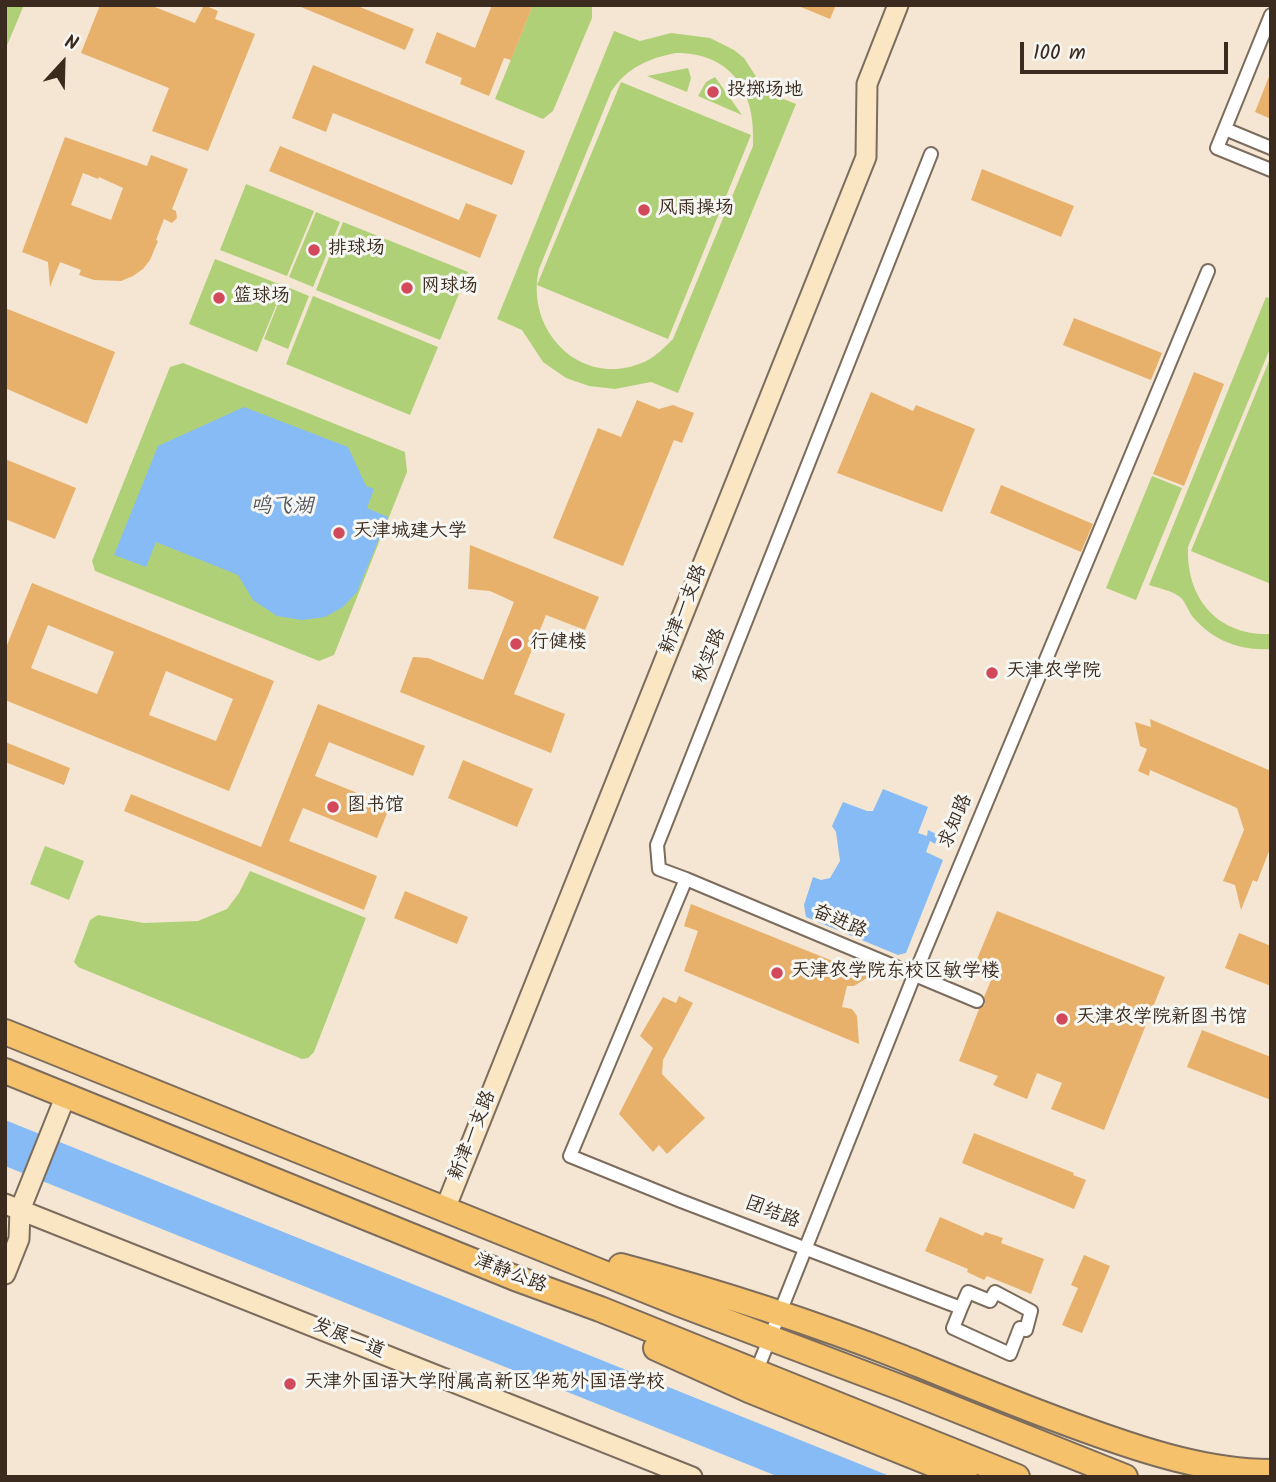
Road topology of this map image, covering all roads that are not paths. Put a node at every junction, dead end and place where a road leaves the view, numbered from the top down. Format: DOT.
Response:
graph roads {
  1 [pos="898,5"];
  2 [pos="1271,15"];
  3 [pos="1225,129"];
  4 [pos="1271,148"];
  5 [pos="931,154"];
  6 [pos="1271,170"];
  7 [pos="1208,271"];
  8 [pos="686,879"];
  9 [pos="914,976"];
  10 [pos="977,1001"];
  11 [pos="5,1032"];
  12 [pos="51,1051"];
  13 [pos="5,1071"];
  14 [pos="38,1084"];
  15 [pos="66,1095"];
  16 [pos="445,1209"];
  17 [pos="10,1212"];
  18 [pos="529,1242"];
  19 [pos="806,1247"];
  20 [pos="5,1274"];
  21 [pos="961,1308"];
  22 [pos="780,1312"];
  23 [pos="770,1337"];
  24 [pos="752,1381"];
  25 [pos="902,1388"];
  26 [pos="1271,1472"];
  27 [pos="692,1477"];
  28 [pos="965,1477"];
  29 [pos="1017,1477"];
  30 [pos="1125,1477"];
  1 -- 16 [label="street, 新津一支路"];
  2 -- 3 [label="street"];
  3 -- 4 [label="street"];
  3 -- 6 [label="street"];
  5 -- 8 [label="street, 秋实路"];
  7 -- 9 [label="street, 求知路"];
  8 -- 9 [label="street, 奋进路"];
  8 -- 19 [label="street, 团结路"];
  9 -- 10 [label="street, 奋进路"];
  9 -- 19 [label="street, 求知路"];
  11 -- 12 [label="highway, 津静公路"];
  12 -- 14 [label="highway"];
  12 -- 16 [label="highway, 津静公路"];
  13 -- 14 [label="highway, 津静公路"];
  14 -- 15 [label="highway, 津静公路"];
  15 -- 17 [label="street"];
  15 -- 24 [label="highway, 津静公路"];
  16 -- 18 [label="highway, 津静公路"];
  17 -- 20 [label="street"];
  17 -- 27 [label="street, 发展一道"];
  18 -- 22 [label="highway, 津静公路"];
  18 -- 23 [label="highway"];
  19 -- 21 [label="street, 团结路"];
  19 -- 22 [label="street, 求知路"];
  21 -- 21 [label="street"];
  22 -- 23 [label="street, 求知路"];
  22 -- 25 [label="highway"];
  22 -- 26 [label="highway, 津静公路"];
  23 -- 24 [label="street, 求知路"];
  23 -- 25 [label="highway"];
  24 -- 28 [label="highway"];
  24 -- 29 [label="highway"];
  25 -- 30 [label="highway"];
}
